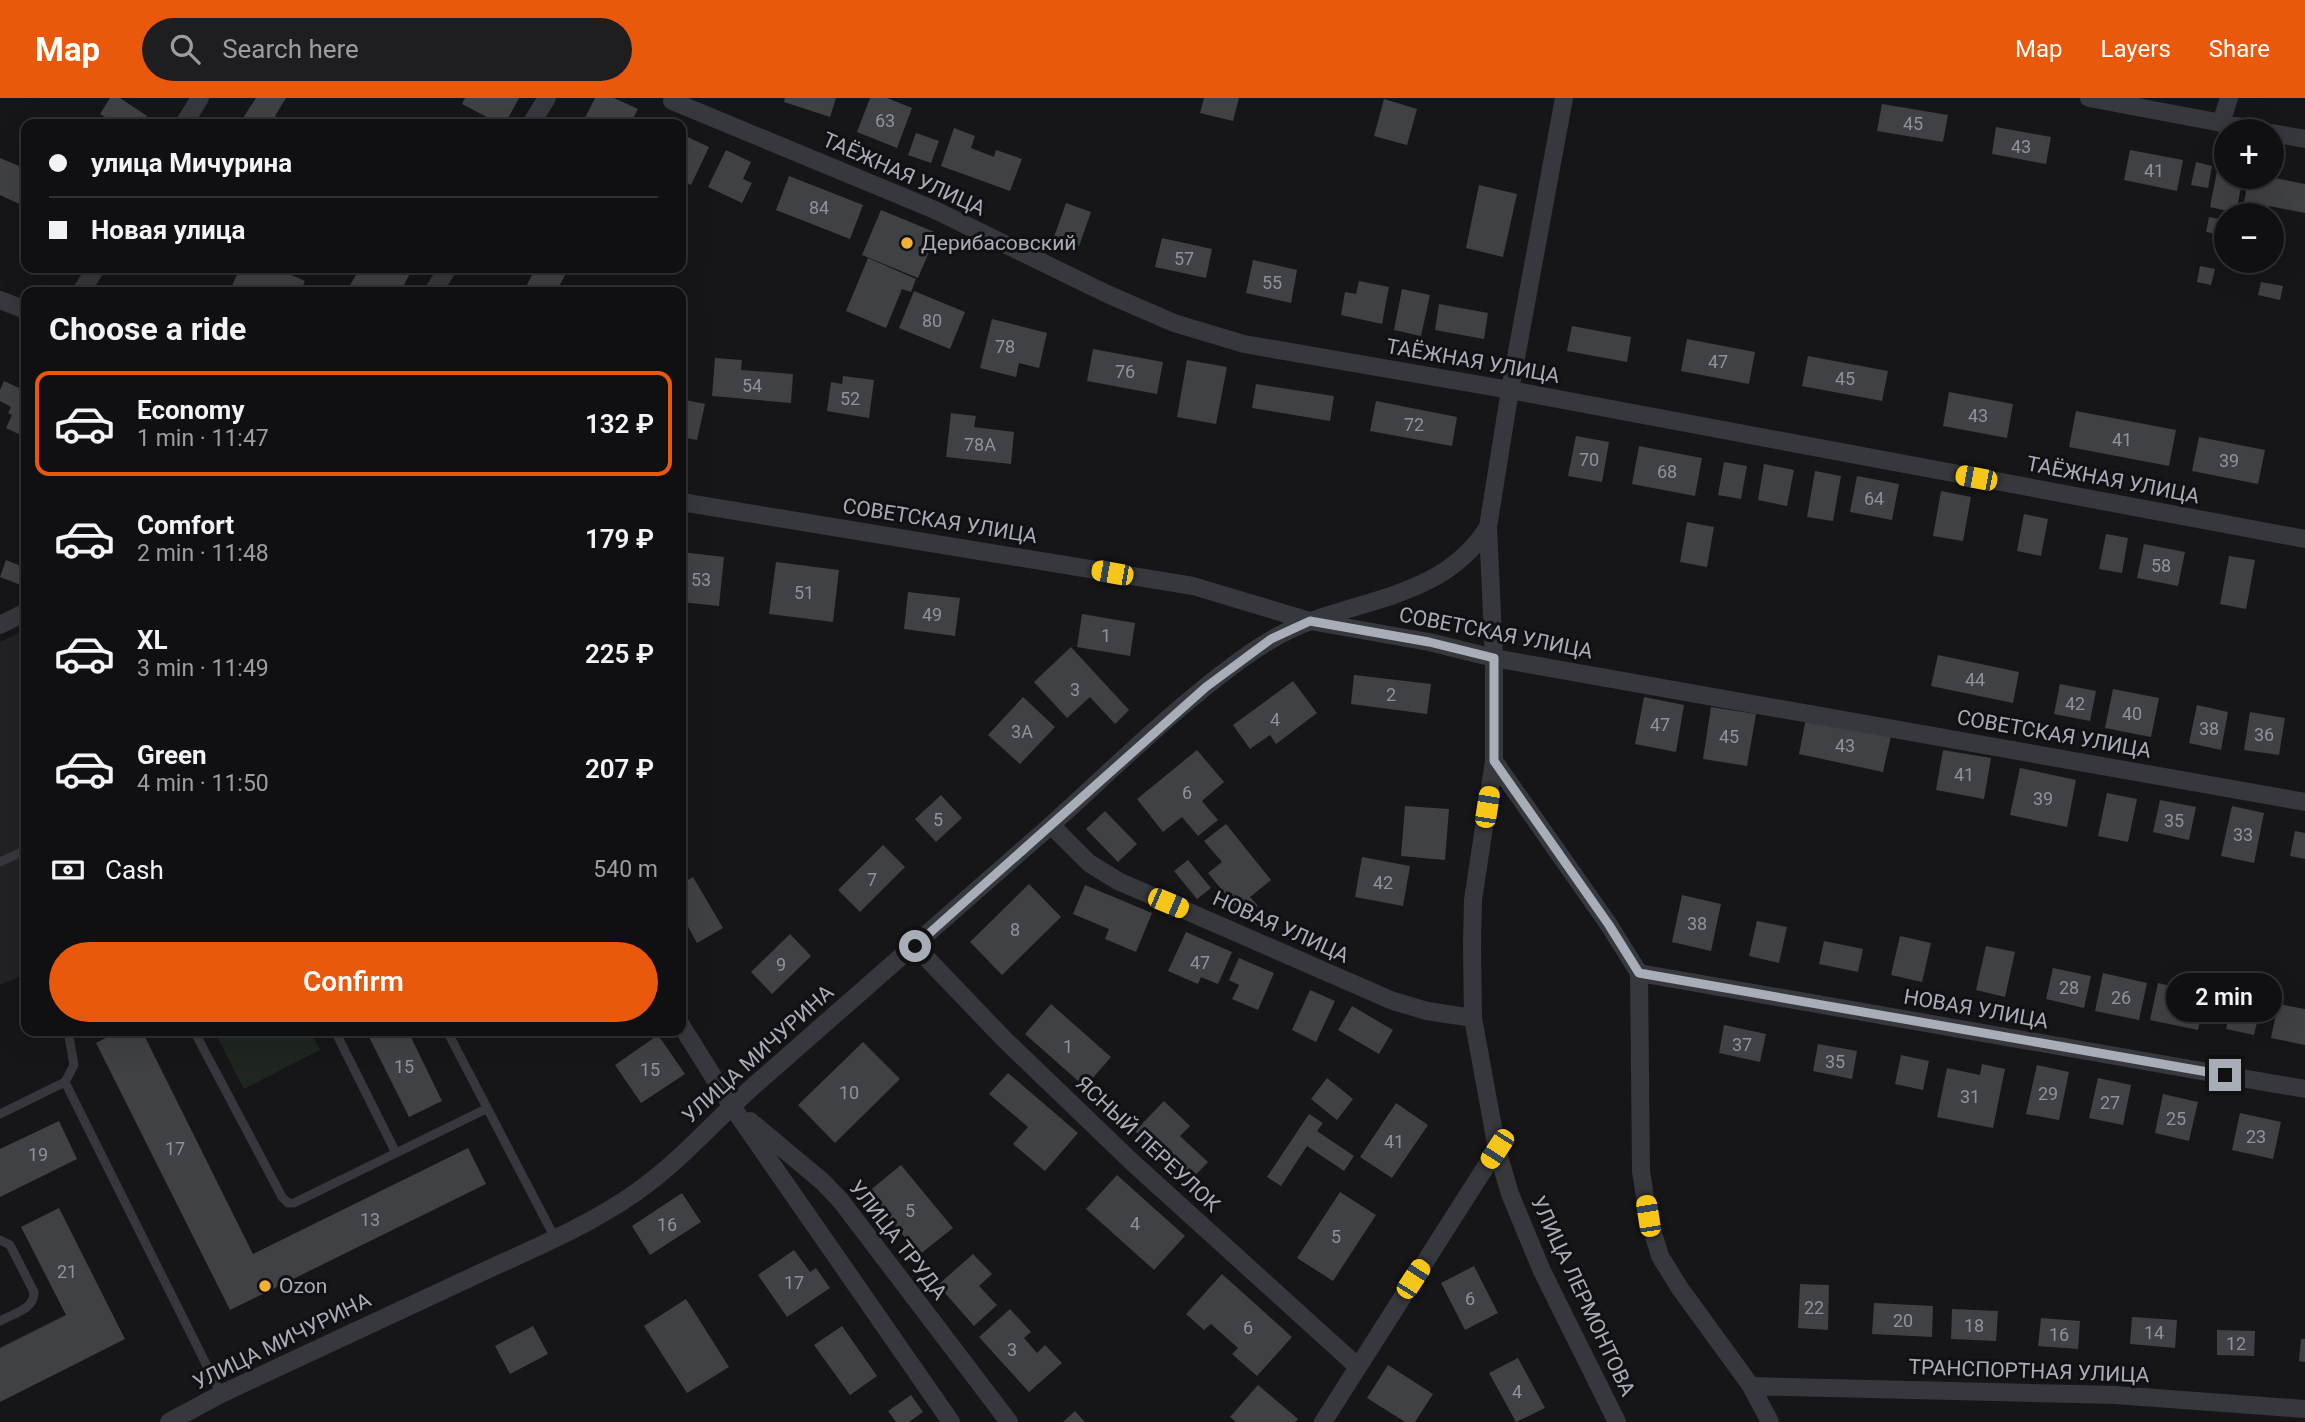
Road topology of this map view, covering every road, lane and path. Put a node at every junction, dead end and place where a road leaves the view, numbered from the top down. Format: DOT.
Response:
graph roads {
  1 [pos="201,98"];
  2 [pos="547,98"];
  3 [pos="1563,98"];
  4 [pos="2089,98"];
  5 [pos="2229,98"];
  6 [pos="673,101"];
  7 [pos="187,119"];
  8 [pos="534,119"];
  9 [pos="2222,119"];
  10 [pos="2214,122"];
  11 [pos="2284,135"];
  12 [pos="2305,139"];
  13 [pos="0,300"];
  14 [pos="21,308"];
  15 [pos="1510,390"];
  16 [pos="686,503"];
  17 [pos="1488,527"];
  18 [pos="2305,539"];
  19 [pos="21,614"];
  20 [pos="1310,621"];
  21 [pos="0,625"];
  22 [pos="1494,658"];
  23 [pos="1494,761"];
  24 [pos="2305,803"];
  25 [pos="1051,825"];
  26 [pos="21,852"];
  27 [pos="0,862"];
  28 [pos="915,946"];
  29 [pos="1639,973"];
  30 [pos="1473,1018"];
  31 [pos="686,1033"];
  32 [pos="69,1036"];
  33 [pos="197,1036"];
  34 [pos="338,1036"];
  35 [pos="450,1036"];
  36 [pos="65,1082"];
  37 [pos="2305,1089"];
  38 [pos="732,1105"];
  39 [pos="486,1109"];
  40 [pos="0,1114"];
  41 [pos="1497,1149"];
  42 [pos="396,1153"];
  43 [pos="555,1238"];
  44 [pos="0,1240"];
  45 [pos="0,1321"];
  46 [pos="1357,1366"];
  47 [pos="1751,1386"];
  48 [pos="221,1394"];
  49 [pos="2305,1409"];
  50 [pos="169,1422"];
  51 [pos="951,1422"];
  52 [pos="1009,1422"];
  53 [pos="1323,1422"];
  54 [pos="1617,1422"];
  55 [pos="1770,1422"];
  1 -- 7 [label="street"];
  2 -- 8 [label="street"];
  3 -- 15 [label="street, УЛИЦА ЛЕРМОНТОВА"];
  4 -- 10 [label="street"];
  5 -- 9 [label="street"];
  6 -- 15 [label="street, ТАЁЖНАЯ УЛИЦА"];
  11 -- 12 [label="street"];
  13 -- 14 [label="street"];
  15 -- 17 [label="street, УЛИЦА ЛЕРМОНТОВА"];
  15 -- 18 [label="street, ТАЁЖНАЯ УЛИЦА"];
  16 -- 20 [label="street, СОВЕТСКАЯ УЛИЦА"];
  17 -- 20 [label="street, УЛИЦА МИЧУРИНА"];
  17 -- 22 [label="street, УЛИЦА ЛЕРМОНТОВА"];
  19 -- 21 [label="street"];
  20 -- 22 [label="street, СОВЕТСКАЯ УЛИЦА"];
  20 -- 25 [label="street, УЛИЦА МИЧУРИНА"];
  22 -- 23 [label="street, УЛИЦА ЛЕРМОНТОВА"];
  22 -- 24 [label="street, СОВЕТСКАЯ УЛИЦА"];
  23 -- 29 [label="street"];
  23 -- 30 [label="street, УЛИЦА ЛЕРМОНТОВА"];
  25 -- 28 [label="street, УЛИЦА МИЧУРИНА"];
  25 -- 30 [label="street, НОВАЯ УЛИЦА"];
  26 -- 27 [label="lane"];
  28 -- 38 [label="street, УЛИЦА МИЧУРИНА"];
  28 -- 46 [label="street, ЯСНЫЙ ПЕРЕУЛОК"];
  29 -- 37 [label="street, НОВАЯ УЛИЦА"];
  29 -- 47 [label="street"];
  30 -- 41 [label="street, УЛИЦА ЛЕРМОНТОВА"];
  31 -- 38 [label="street, УЛИЦА ТРУДА"];
  32 -- 36 [label="lane"];
  33 -- 42 [label="lane"];
  34 -- 42 [label="lane"];
  35 -- 39 [label="lane"];
  36 -- 40 [label="lane"];
  36 -- 48 [label="lane"];
  38 -- 43 [label="street, УЛИЦА МИЧУРИНА"];
  38 -- 51 [label="street, УЛИЦА ТРУДА"];
  38 -- 52 [label="street, УЛИЦА ТРУДА"];
  39 -- 42 [label="lane"];
  39 -- 43 [label="lane"];
  41 -- 46 [label="street"];
  41 -- 54 [label="street, УЛИЦА ЛЕРМОНТОВА"];
  43 -- 48 [label="street, УЛИЦА МИЧУРИНА"];
  44 -- 45 [label="lane"];
  46 -- 53 [label="street"];
  47 -- 49 [label="street, ТРАНСПОРТНАЯ УЛИЦА"];
  47 -- 55 [label="street"];
  48 -- 50 [label="street, УЛИЦА МИЧУРИНА"];
}
